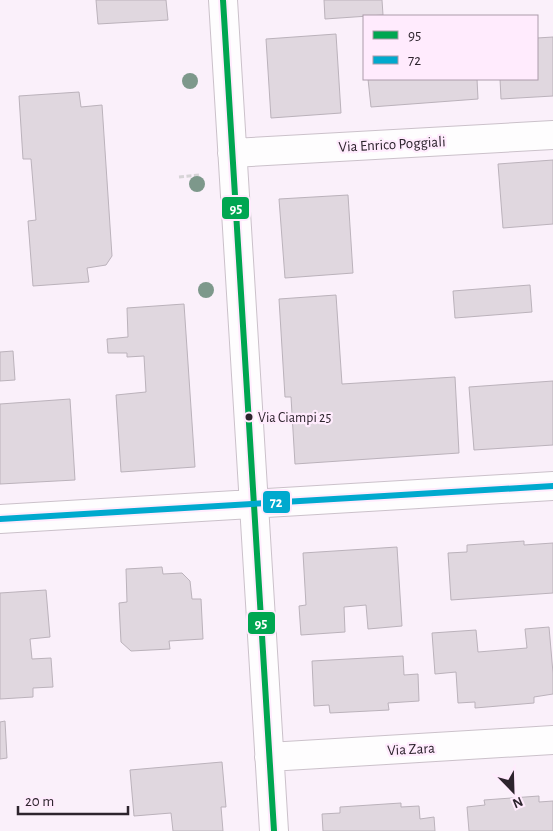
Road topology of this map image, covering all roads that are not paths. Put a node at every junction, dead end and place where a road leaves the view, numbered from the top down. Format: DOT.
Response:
graph roads {
  1 [pos="224,0"];
  2 [pos="553,135"];
  3 [pos="232,153"];
  4 [pos="553,486"];
  5 [pos="253,505"];
  6 [pos="0,520"];
  7 [pos="553,740"];
  8 [pos="269,757"];
  9 [pos="274,831"];
  1 -- 3 [label="street"];
  2 -- 3 [label="street, Via Enrico Poggiali"];
  3 -- 5 [label="street"];
  4 -- 5 [label="street"];
  5 -- 6 [label="street"];
  5 -- 8 [label="street"];
  7 -- 8 [label="street, Via Zara"];
  8 -- 9 [label="street"];
}
